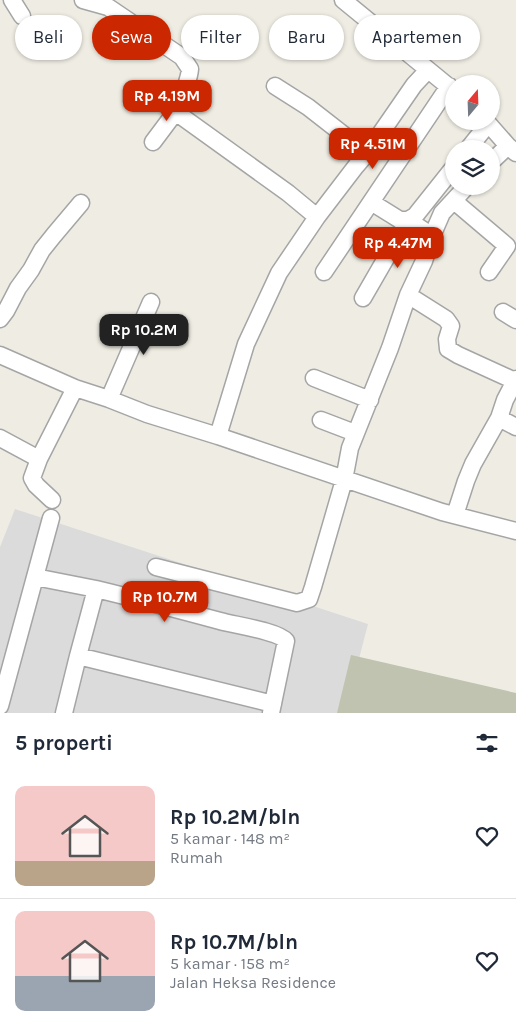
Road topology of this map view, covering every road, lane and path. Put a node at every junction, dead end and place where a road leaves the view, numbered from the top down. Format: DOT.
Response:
graph roads {
  1 [pos="12,0"];
  2 [pos="87,0"];
  3 [pos="343,0"];
  4 [pos="21,15"];
  5 [pos="428,70"];
  6 [pos="445,83"];
  7 [pos="275,86"];
  8 [pos="445,96"];
  9 [pos="180,106"];
  10 [pos="494,130"];
  11 [pos="153,142"];
  12 [pos="512,150"];
  13 [pos="367,153"];
  14 [pos="500,157"];
  15 [pos="445,178"];
  16 [pos="459,195"];
  17 [pos="454,201"];
  18 [pos="370,202"];
  19 [pos="81,203"];
  20 [pos="317,217"];
  21 [pos="408,220"];
  22 [pos="432,236"];
  23 [pos="324,272"];
  24 [pos="489,272"];
  25 [pos="408,295"];
  26 [pos="362,298"];
  27 [pos="151,302"];
  28 [pos="0,320"];
  29 [pos="0,356"];
  30 [pos="314,378"];
  31 [pos="516,380"];
  32 [pos="75,388"];
  33 [pos="109,399"];
  34 [pos="370,400"];
  35 [pos="499,418"];
  36 [pos="321,420"];
  37 [pos="516,428"];
  38 [pos="356,433"];
  39 [pos="218,436"];
  40 [pos="0,438"];
  41 [pos="39,459"];
  42 [pos="344,480"];
  43 [pos="52,500"];
  44 [pos="455,515"];
  45 [pos="51,518"];
  46 [pos="516,531"];
  47 [pos="156,567"];
  48 [pos="35,577"];
  49 [pos="96,589"];
  50 [pos="78,656"];
  51 [pos="0,706"];
  52 [pos="272,709"];
  53 [pos="64,713"];
  1 -- 4 [label="street"];
  2 -- 9 [label="street"];
  3 -- 5 [label="street"];
  5 -- 6 [label="street"];
  5 -- 13 [label="street"];
  7 -- 13 [label="street"];
  8 -- 18 [label="street"];
  9 -- 11 [label="street"];
  9 -- 20 [label="street"];
  10 -- 12 [label="street"];
  12 -- 14 [label="street"];
  13 -- 20 [label="street"];
  15 -- 21 [label="street"];
  16 -- 17 [label="street"];
  17 -- 22 [label="street"];
  17 -- 24 [label="street"];
  18 -- 21 [label="street"];
  18 -- 23 [label="street"];
  19 -- 28 [label="street"];
  20 -- 39 [label="street"];
  21 -- 22 [label="street"];
  21 -- 26 [label="street"];
  22 -- 25 [label="street"];
  25 -- 31 [label="street"];
  25 -- 34 [label="street"];
  27 -- 33 [label="street"];
  29 -- 32 [label="street"];
  30 -- 34 [label="street"];
  31 -- 35 [label="street"];
  32 -- 33 [label="street"];
  32 -- 41 [label="street"];
  33 -- 39 [label="street"];
  34 -- 38 [label="street"];
  35 -- 37 [label="street"];
  35 -- 44 [label="street"];
  36 -- 38 [label="street"];
  38 -- 42 [label="street"];
  39 -- 42 [label="street"];
  40 -- 41 [label="street"];
  41 -- 43 [label="street"];
  42 -- 44 [label="street"];
  42 -- 47 [label="street"];
  44 -- 46 [label="street"];
  45 -- 48 [label="street"];
  48 -- 49 [label="street"];
  48 -- 51 [label="street"];
  49 -- 50 [label="street"];
  49 -- 52 [label="street"];
  50 -- 52 [label="street"];
  50 -- 53 [label="street"];
}
